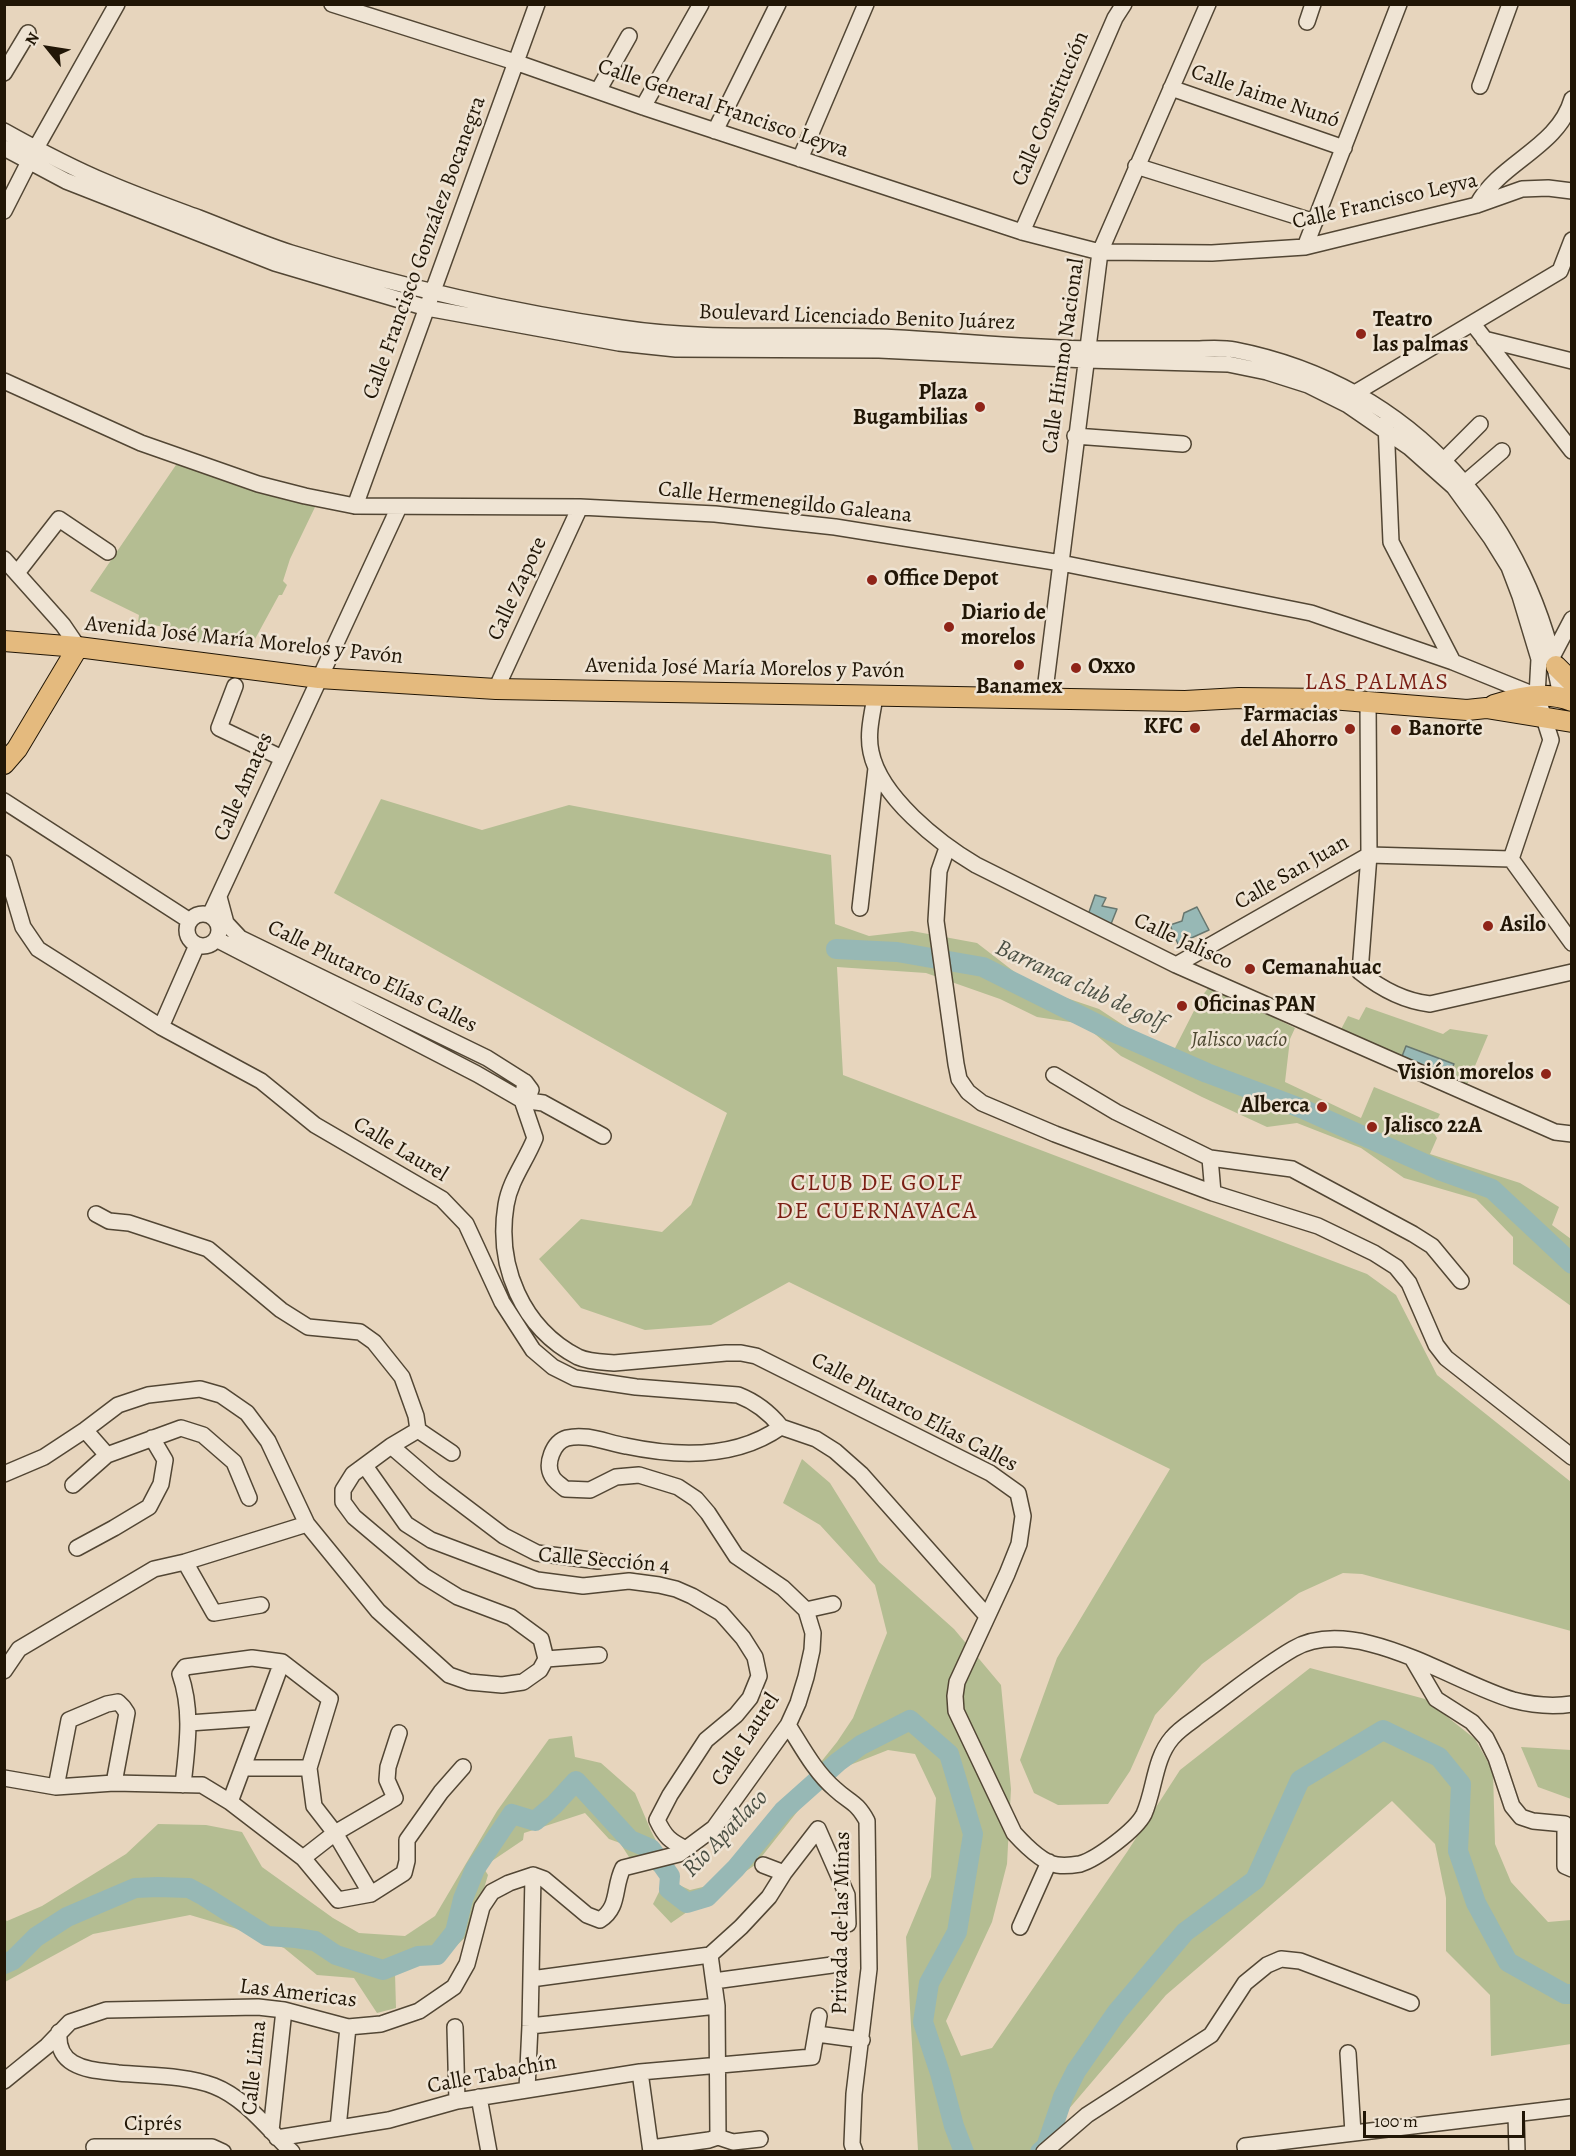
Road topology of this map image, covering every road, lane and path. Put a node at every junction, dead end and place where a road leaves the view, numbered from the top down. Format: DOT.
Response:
graph roads {
  1 [pos="117,4"];
  2 [pos="332,4"];
  3 [pos="537,4"];
  4 [pos="701,4"];
  5 [pos="778,4"];
  6 [pos="866,4"];
  7 [pos="1124,4"];
  8 [pos="1208,4"];
  9 [pos="1312,4"];
  10 [pos="1400,4"];
  11 [pos="1510,4"];
  12 [pos="1307,22"];
  13 [pos="28,33"];
  14 [pos="629,36"];
  15 [pos="515,62"];
  16 [pos="4,73"];
  17 [pos="1480,86"];
  18 [pos="1171,88"];
  19 [pos="598,91"];
  20 [pos="1572,99"];
  21 [pos="643,107"];
  22 [pos="4,131"];
  23 [pos="714,131"];
  24 [pos="4,148"];
  25 [pos="1344,148"];
  26 [pos="32,155"];
  27 [pos="800,159"];
  28 [pos="1136,166"];
  29 [pos="1572,191"];
  30 [pos="1477,205"];
  31 [pos="4,211"];
  32 [pos="1315,222"];
  33 [pos="1022,232"];
  34 [pos="1572,240"];
  35 [pos="1305,247"];
  36 [pos="1100,252"];
  37 [pos="1566,273"];
  38 [pos="432,293"];
  39 [pos="427,308"];
  40 [pos="1473,324"];
  41 [pos="1484,339"];
  42 [pos="676,342"];
  43 [pos="1088,355"];
  44 [pos="1572,362"];
  45 [pos="4,381"];
  46 [pos="1352,399"];
  47 [pos="1386,422"];
  48 [pos="1480,424"];
  49 [pos="1075,436"];
  50 [pos="1183,444"];
  51 [pos="1502,451"];
  52 [pos="1572,451"];
  53 [pos="1444,460"];
  54 [pos="1461,486"];
  55 [pos="355,506"];
  56 [pos="399,507"];
  57 [pos="580,507"];
  58 [pos="108,552"];
  59 [pos="4,559"];
  60 [pos="1061,563"];
  61 [pos="17,573"];
  62 [pos="1572,620"];
  63 [pos="4,641"];
  64 [pos="78,647"];
  65 [pos="1453,662"];
  66 [pos="1554,662"];
  67 [pos="319,678"];
  68 [pos="236,686"];
  69 [pos="496,690"];
  70 [pos="1568,693"];
  71 [pos="1537,696"];
  72 [pos="875,697"];
  73 [pos="1044,698"];
  74 [pos="1368,702"];
  75 [pos="1486,708"];
  76 [pos="1545,719"];
  77 [pos="1572,722"];
  78 [pos="282,758"];
  79 [pos="4,764"];
  80 [pos="876,768"];
  81 [pos="4,801"];
  82 [pos="947,848"];
  83 [pos="1369,855"];
  84 [pos="1511,860"];
  85 [pos="4,863"];
  86 [pos="219,897"];
  87 [pos="860,908"];
  88 [pos="210,915"];
  89 [pos="190,921"];
  90 [pos="216,939"];
  91 [pos="1572,943"];
  92 [pos="197,945"];
  93 [pos="1176,965"];
  94 [pos="1572,972"];
  95 [pos="161,1027"];
  96 [pos="1054,1075"];
  97 [pos="525,1082"];
  98 [pos="522,1100"];
  99 [pos="543,1104"];
  100 [pos="1572,1134"];
  101 [pos="603,1136"];
  102 [pos="1210,1158"];
  103 [pos="1213,1193"];
  104 [pos="96,1214"];
  105 [pos="1461,1281"];
  106 [pos="781,1427"];
  107 [pos="85,1430"];
  108 [pos="418,1430"];
  109 [pos="152,1438"];
  110 [pos="391,1446"];
  111 [pos="452,1453"];
  112 [pos="106,1455"];
  113 [pos="1572,1457"];
  114 [pos="365,1466"];
  115 [pos="4,1474"];
  116 [pos="73,1485"];
  117 [pos="249,1498"];
  118 [pos="307,1524"];
  119 [pos="77,1548"];
  120 [pos="598,1561"];
  121 [pos="185,1562"];
  122 [pos="833,1604"];
  123 [pos="261,1605"];
  124 [pos="806,1610"];
  125 [pos="987,1616"];
  126 [pos="12,1649"];
  127 [pos="599,1655"];
  128 [pos="1412,1658"];
  129 [pos="546,1659"];
  130 [pos="282,1662"];
  131 [pos="4,1671"];
  132 [pos="1572,1704"];
  133 [pos="260,1718"];
  134 [pos="189,1724"];
  135 [pos="788,1725"];
  136 [pos="399,1733"];
  137 [pos="463,1767"];
  138 [pos="244,1768"];
  139 [pos="309,1768"];
  140 [pos="4,1778"];
  141 [pos="114,1783"];
  142 [pos="183,1785"];
  143 [pos="56,1788"];
  144 [pos="230,1802"];
  145 [pos="335,1833"];
  146 [pos="686,1849"];
  147 [pos="303,1858"];
  148 [pos="1049,1862"];
  149 [pos="763,1865"];
  150 [pos="1572,1869"];
  151 [pos="784,1873"];
  152 [pos="533,1875"];
  153 [pos="371,1894"];
  154 [pos="848,1924"];
  155 [pos="1020,1926"];
  156 [pos="710,1955"];
  157 [pos="832,1965"];
  158 [pos="531,1979"];
  159 [pos="714,1981"];
  160 [pos="1411,2003"];
  161 [pos="717,2006"];
  162 [pos="284,2010"];
  163 [pos="819,2016"];
  164 [pos="348,2026"];
  165 [pos="456,2026"];
  166 [pos="530,2026"];
  167 [pos="59,2032"];
  168 [pos="817,2034"];
  169 [pos="862,2040"];
  170 [pos="1347,2053"];
  171 [pos="716,2064"];
  172 [pos="640,2072"];
  173 [pos="4,2081"];
  174 [pos="527,2089"];
  175 [pos="479,2097"];
  176 [pos="457,2101"];
  177 [pos="1572,2107"];
  178 [pos="1516,2114"];
  179 [pos="338,2128"];
  180 [pos="718,2131"];
  181 [pos="1353,2133"];
  182 [pos="274,2134"];
  183 [pos="760,2139"];
  184 [pos="94,2147"];
  185 [pos="218,2149"];
  186 [pos="1246,2149"];
  187 [pos="651,2150"];
  188 [pos="292,2151"];
  189 [pos="489,2151"];
  190 [pos="855,2151"];
  191 [pos="1044,2151"];
  192 [pos="1517,2151"];
  1 -- 26 [label="street"];
  2 -- 15 [label="street, Calle General Francisco Leyva"];
  3 -- 15 [label="street, Calle Francisco González Bocanegra"];
  4 -- 21 [label="street"];
  5 -- 23 [label="street"];
  6 -- 27 [label="street"];
  7 -- 33 [label="street, Calle Constitución"];
  8 -- 18 [label="street, Calle Himno Nacional"];
  9 -- 12 [label="street"];
  10 -- 25 [label="street"];
  11 -- 17 [label="street"];
  13 -- 16 [label="street"];
  14 -- 19 [label="street"];
  15 -- 19 [label="street, Calle General Francisco Leyva"];
  15 -- 38 [label="street, Calle Francisco González Bocanegra"];
  18 -- 25 [label="street, Calle Jaime Nunó"];
  18 -- 28 [label="street, Calle Himno Nacional"];
  19 -- 21 [label="street, Calle General Francisco Leyva"];
  20 -- 30 [label="street"];
  21 -- 23 [label="street, Calle General Francisco Leyva"];
  22 -- 26 [label="street, Boulevard Licenciado Benito Juárez"];
  23 -- 27 [label="street, Calle General Francisco Leyva"];
  24 -- 26 [label="street, Boulevard Licenciado Benito Juárez"];
  25 -- 32 [label="street"];
  26 -- 31 [label="street"];
  26 -- 38 [label="street, Boulevard Licenciado Benito Juárez"];
  26 -- 39 [label="street, Boulevard Licenciado Benito Juárez"];
  27 -- 33 [label="street, Calle General Francisco Leyva"];
  28 -- 32 [label="street"];
  28 -- 36 [label="street, Calle Himno Nacional"];
  29 -- 30 [label="street, Calle Francisco Leyva"];
  30 -- 35 [label="street, Calle Francisco Leyva"];
  32 -- 35 [label="street"];
  33 -- 36 [label="street, Calle General Francisco Leyva"];
  34 -- 37 [label="street"];
  35 -- 36 [label="street, Calle Francisco Leyva"];
  36 -- 43 [label="street, Calle Himno Nacional"];
  37 -- 40 [label="street"];
  38 -- 39 [label="street, Calle Francisco González Bocanegra"];
  38 -- 42 [label="street, Boulevard Licenciado Benito Juárez"];
  39 -- 42 [label="street, Boulevard Licenciado Benito Juárez"];
  39 -- 55 [label="street, Calle Francisco González Bocanegra"];
  40 -- 41 [label="street"];
  40 -- 46 [label="street"];
  41 -- 44 [label="street"];
  41 -- 52 [label="street"];
  42 -- 43 [label="street, Boulevard Licenciado Benito Juárez"];
  43 -- 46 [label="street, Boulevard Licenciado Benito Juárez"];
  43 -- 49 [label="street, Calle Himno Nacional"];
  45 -- 55 [label="street, Calle Hermenegildo Galeana"];
  46 -- 47 [label="street, Boulevard Licenciado Benito Juárez"];
  47 -- 53 [label="street, Boulevard Licenciado Benito Juárez"];
  47 -- 54 [label="street, Boulevard Licenciado Benito Juárez"];
  47 -- 65 [label="street"];
  48 -- 53 [label="street"];
  49 -- 50 [label="street"];
  49 -- 60 [label="street, Calle Himno Nacional"];
  51 -- 54 [label="street"];
  53 -- 54 [label="street, Boulevard Licenciado Benito Juárez"];
  54 -- 66 [label="street, Boulevard Licenciado Benito Juárez"];
  54 -- 71 [label="street, Boulevard Licenciado Benito Juárez"];
  55 -- 56 [label="street, Calle Hermenegildo Galeana"];
  56 -- 57 [label="street, Calle Hermenegildo Galeana"];
  56 -- 67 [label="street, Calle Amates"];
  57 -- 60 [label="street, Calle Hermenegildo Galeana"];
  57 -- 69 [label="street, Calle Zapote"];
  58 -- 61 [label="street"];
  59 -- 61 [label="street"];
  60 -- 65 [label="street, Calle Hermenegildo Galeana"];
  60 -- 73 [label="street, Calle Himno Nacional"];
  61 -- 64 [label="street"];
  62 -- 66 [label="street"];
  63 -- 64 [label="main road, Avenida José María Morelos y Pavón"];
  64 -- 67 [label="main road, Avenida José María Morelos y Pavón"];
  64 -- 79 [label="main road"];
  65 -- 71 [label="street, Calle Hermenegildo Galeana"];
  66 -- 70 [label="main road"];
  67 -- 69 [label="main road, Avenida José María Morelos y Pavón"];
  67 -- 78 [label="street, Calle Amates"];
  68 -- 78 [label="street"];
  69 -- 72 [label="main road, Avenida José María Morelos y Pavón"];
  70 -- 71 [label="main road"];
  71 -- 75 [label="main road"];
  71 -- 76 [label="street"];
  72 -- 73 [label="main road, Avenida José María Morelos y Pavón"];
  72 -- 80 [label="street, Calle Jalisco"];
  73 -- 74 [label="main road, Avenida José María Morelos y Pavón"];
  74 -- 75 [label="main road, Avenida José María Morelos y Pavón"];
  74 -- 83 [label="street"];
  75 -- 76 [label="main road"];
  76 -- 77 [label="main road"];
  76 -- 84 [label="street"];
  78 -- 86 [label="street, Calle Amates"];
  80 -- 82 [label="street, Calle Jalisco"];
  80 -- 87 [label="street"];
  81 -- 89 [label="street"];
  82 -- 93 [label="street, Calle Jalisco"];
  82 -- 103 [label="street"];
  83 -- 84 [label="street, Calle San Juan"];
  83 -- 93 [label="street, Calle San Juan"];
  83 -- 94 [label="street"];
  84 -- 91 [label="street"];
  85 -- 95 [label="street, Calle Laurel"];
  86 -- 88 [label="street, Calle Amates"];
  86 -- 97 [label="street, Calle Plutarco Elías Calles"];
  88 -- 89 [label="street"];
  88 -- 90 [label="street"];
  89 -- 92 [label="street"];
  90 -- 92 [label="street"];
  90 -- 98 [label="street, Calle Plutarco Elías Calles"];
  92 -- 95 [label="street"];
  93 -- 100 [label="street, Calle Jalisco"];
  95 -- 106 [label="street, Calle Laurel"];
  96 -- 102 [label="street"];
  97 -- 98 [label="street, Calle Plutarco Elías Calles"];
  97 -- 99 [label="street, Calle Plutarco Elías Calles"];
  98 -- 99 [label="street, Calle Plutarco Elías Calles"];
  98 -- 125 [label="street, Calle Plutarco Elías Calles"];
  99 -- 101 [label="street, Calle Plutarco Elías Calles"];
  102 -- 103 [label="street"];
  102 -- 105 [label="street"];
  103 -- 113 [label="street"];
  104 -- 108 [label="street"];
  106 -- 124 [label="street"];
  106 -- 125 [label="street, Calle Laurel"];
  107 -- 112 [label="street"];
  107 -- 115 [label="street"];
  107 -- 118 [label="street"];
  108 -- 110 [label="street"];
  108 -- 111 [label="street"];
  109 -- 112 [label="street"];
  109 -- 117 [label="street"];
  109 -- 119 [label="street"];
  110 -- 114 [label="street"];
  110 -- 120 [label="street"];
  112 -- 116 [label="street"];
  114 -- 129 [label="street"];
  114 -- 146 [label="street, Calle Sección 4"];
  118 -- 121 [label="street"];
  118 -- 129 [label="street"];
  121 -- 123 [label="street"];
  121 -- 126 [label="street"];
  122 -- 124 [label="street"];
  124 -- 135 [label="street, Calle Laurel"];
  125 -- 148 [label="street, Calle Plutarco Elías Calles"];
  126 -- 131 [label="street"];
  127 -- 129 [label="street"];
  128 -- 132 [label="street, Calle Plutarco Elías Calles"];
  128 -- 148 [label="street, Calle Plutarco Elías Calles"];
  128 -- 150 [label="street"];
  130 -- 133 [label="street"];
  130 -- 134 [label="street"];
  130 -- 139 [label="street"];
  133 -- 134 [label="street"];
  133 -- 138 [label="street"];
  134 -- 142 [label="street"];
  135 -- 146 [label="street, Calle Laurel"];
  135 -- 169 [label="street, Privada de las Minas"];
  136 -- 145 [label="street"];
  137 -- 153 [label="street"];
  138 -- 139 [label="street"];
  138 -- 144 [label="street"];
  139 -- 145 [label="street"];
  140 -- 143 [label="street"];
  141 -- 142 [label="street"];
  141 -- 143 [label="street"];
  141 -- 143 [label="street"];
  142 -- 144 [label="street"];
  144 -- 147 [label="street"];
  145 -- 147 [label="street"];
  145 -- 153 [label="street"];
  146 -- 152 [label="street, Calle Laurel"];
  147 -- 153 [label="street"];
  148 -- 155 [label="street"];
  149 -- 151 [label="street"];
  151 -- 154 [label="street"];
  151 -- 156 [label="street"];
  152 -- 158 [label="street"];
  152 -- 164 [label="street, Las Americas"];
  156 -- 158 [label="street"];
  156 -- 159 [label="street"];
  157 -- 159 [label="street"];
  158 -- 166 [label="street"];
  159 -- 161 [label="street"];
  160 -- 191 [label="street"];
  161 -- 166 [label="street"];
  161 -- 171 [label="street"];
  162 -- 164 [label="street, Las Americas"];
  162 -- 167 [label="street, Las Americas"];
  162 -- 182 [label="street, Calle Lima"];
  163 -- 168 [label="street"];
  164 -- 179 [label="street"];
  165 -- 176 [label="street"];
  166 -- 174 [label="street"];
  167 -- 173 [label="street, Las Americas"];
  167 -- 182 [label="street"];
  168 -- 169 [label="street"];
  168 -- 171 [label="street, Calle Tabachín"];
  169 -- 190 [label="street, Privada de las Minas"];
  170 -- 181 [label="street"];
  171 -- 172 [label="street, Calle Tabachín"];
  171 -- 180 [label="street"];
  172 -- 174 [label="street, Calle Tabachín"];
  172 -- 187 [label="street"];
  174 -- 175 [label="street, Calle Tabachín"];
  175 -- 176 [label="street, Calle Tabachín"];
  175 -- 189 [label="street"];
  176 -- 179 [label="street, Calle Tabachín"];
  177 -- 178 [label="street"];
  178 -- 181 [label="street"];
  178 -- 192 [label="street"];
  179 -- 182 [label="street, Calle Tabachín"];
  180 -- 183 [label="street"];
  180 -- 187 [label="street"];
  181 -- 186 [label="street"];
  182 -- 188 [label="street"];
  184 -- 185 [label="street, Ciprés"];
}
